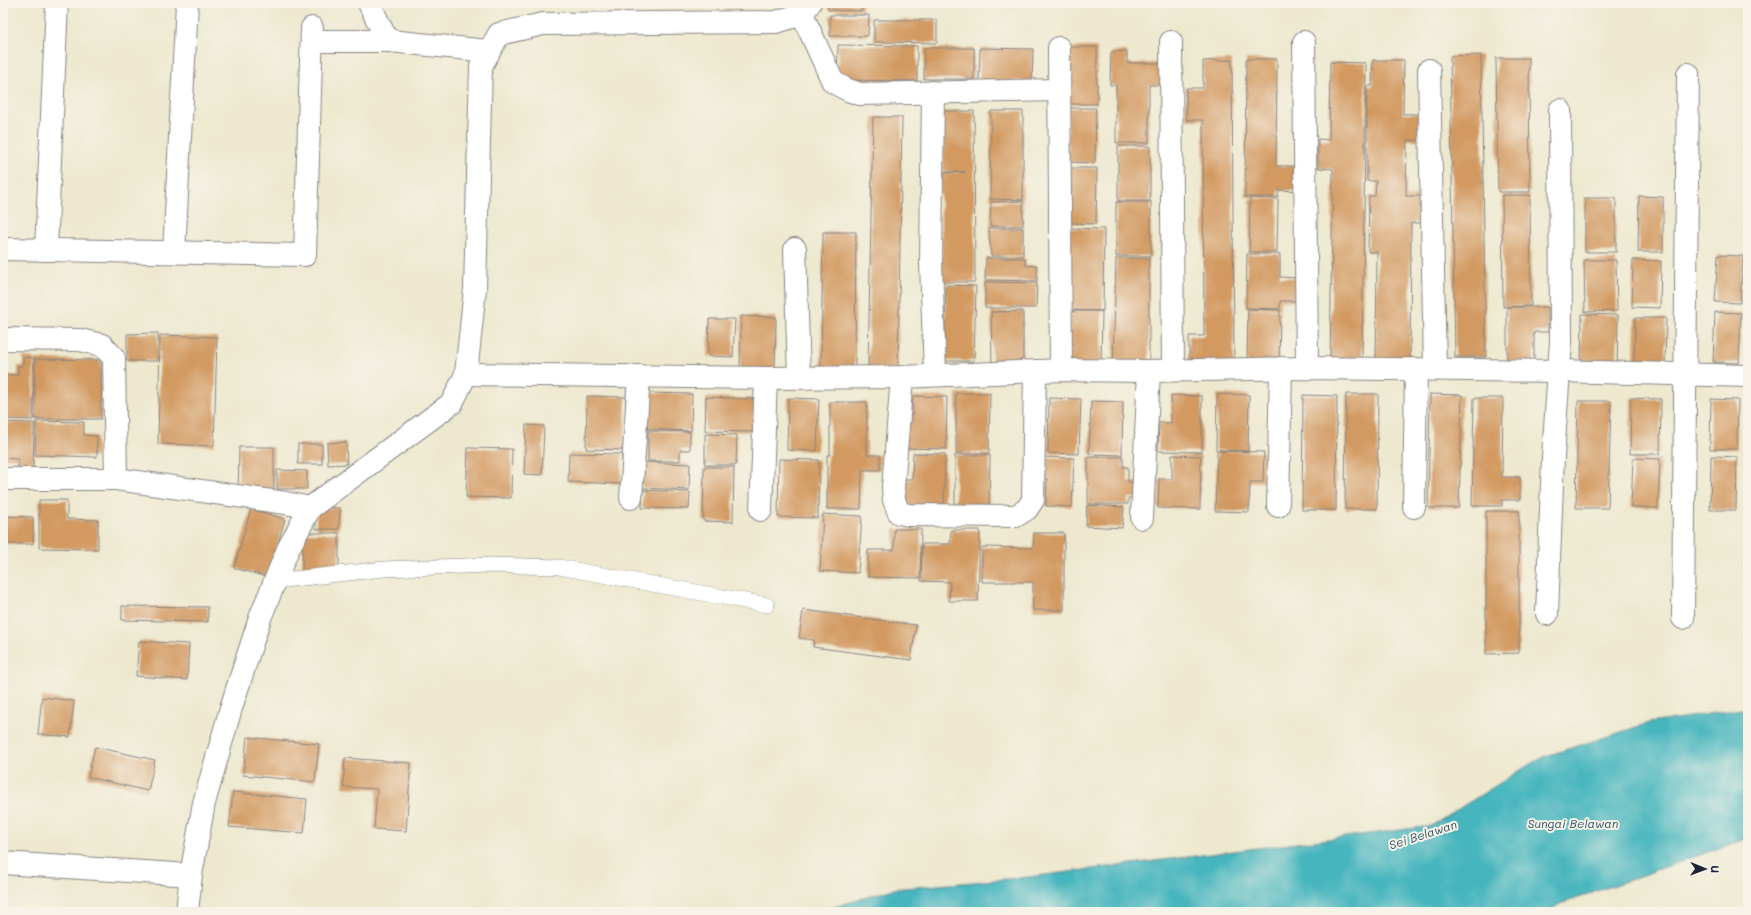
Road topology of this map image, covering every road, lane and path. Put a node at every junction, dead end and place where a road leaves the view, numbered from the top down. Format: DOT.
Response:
graph roads {
  1 [pos="57,3"];
  2 [pos="187,3"];
  3 [pos="369,3"];
  4 [pos="806,8"];
  5 [pos="390,41"];
  6 [pos="1171,42"];
  7 [pos="1304,42"];
  8 [pos="1059,48"];
  9 [pos="488,51"];
  10 [pos="1429,70"];
  11 [pos="1688,74"];
  12 [pos="1058,90"];
  13 [pos="933,92"];
  14 [pos="1560,110"];
  15 [pos="3,249"];
  16 [pos="795,249"];
  17 [pos="46,250"];
  18 [pos="174,252"];
  19 [pos="3,339"];
  20 [pos="1281,368"];
  21 [pos="1306,368"];
  22 [pos="1425,369"];
  23 [pos="1061,370"];
  24 [pos="1174,370"];
  25 [pos="1558,370"];
  26 [pos="1035,371"];
  27 [pos="1149,371"];
  28 [pos="1684,373"];
  29 [pos="466,374"];
  30 [pos="934,374"];
  31 [pos="639,376"];
  32 [pos="1748,376"];
  33 [pos="799,377"];
  34 [pos="902,377"];
  35 [pos="766,378"];
  36 [pos="3,478"];
  37 [pos="116,479"];
  38 [pos="631,498"];
  39 [pos="1278,506"];
  40 [pos="1414,507"];
  41 [pos="310,508"];
  42 [pos="761,510"];
  43 [pos="1142,518"];
  44 [pos="275,581"];
  45 [pos="767,605"];
  46 [pos="1547,614"];
  47 [pos="1683,618"];
  48 [pos="3,863"];
  49 [pos="191,875"];
  50 [pos="187,912"];
  1 -- 17 [label="street"];
  2 -- 18 [label="street"];
  3 -- 5 [label="street"];
  4 -- 9 [label="street"];
  4 -- 13 [label="street"];
  5 -- 9 [label="street"];
  5 -- 18 [label="street"];
  6 -- 24 [label="street"];
  7 -- 21 [label="street"];
  8 -- 12 [label="street"];
  9 -- 29 [label="street"];
  10 -- 22 [label="street"];
  11 -- 28 [label="street"];
  12 -- 13 [label="street"];
  12 -- 23 [label="street"];
  13 -- 30 [label="street"];
  14 -- 25 [label="street"];
  15 -- 17 [label="street"];
  16 -- 33 [label="street"];
  17 -- 18 [label="street"];
  19 -- 37 [label="street"];
  20 -- 21 [label="street"];
  20 -- 24 [label="street"];
  20 -- 39 [label="street"];
  21 -- 22 [label="street"];
  22 -- 25 [label="street"];
  22 -- 40 [label="street"];
  23 -- 26 [label="street"];
  23 -- 27 [label="street"];
  24 -- 27 [label="street"];
  25 -- 28 [label="street"];
  25 -- 46 [label="street"];
  26 -- 30 [label="street"];
  26 -- 34 [label="street"];
  27 -- 43 [label="street"];
  28 -- 32 [label="street"];
  28 -- 47 [label="street"];
  29 -- 31 [label="street"];
  29 -- 41 [label="street"];
  30 -- 34 [label="street"];
  31 -- 35 [label="street"];
  31 -- 38 [label="street"];
  33 -- 34 [label="street"];
  33 -- 35 [label="street"];
  35 -- 42 [label="street"];
  36 -- 37 [label="street"];
  37 -- 41 [label="street"];
  41 -- 44 [label="street"];
  44 -- 45 [label="lane"];
  44 -- 49 [label="street"];
  48 -- 49 [label="street"];
  49 -- 50 [label="street"];
}
